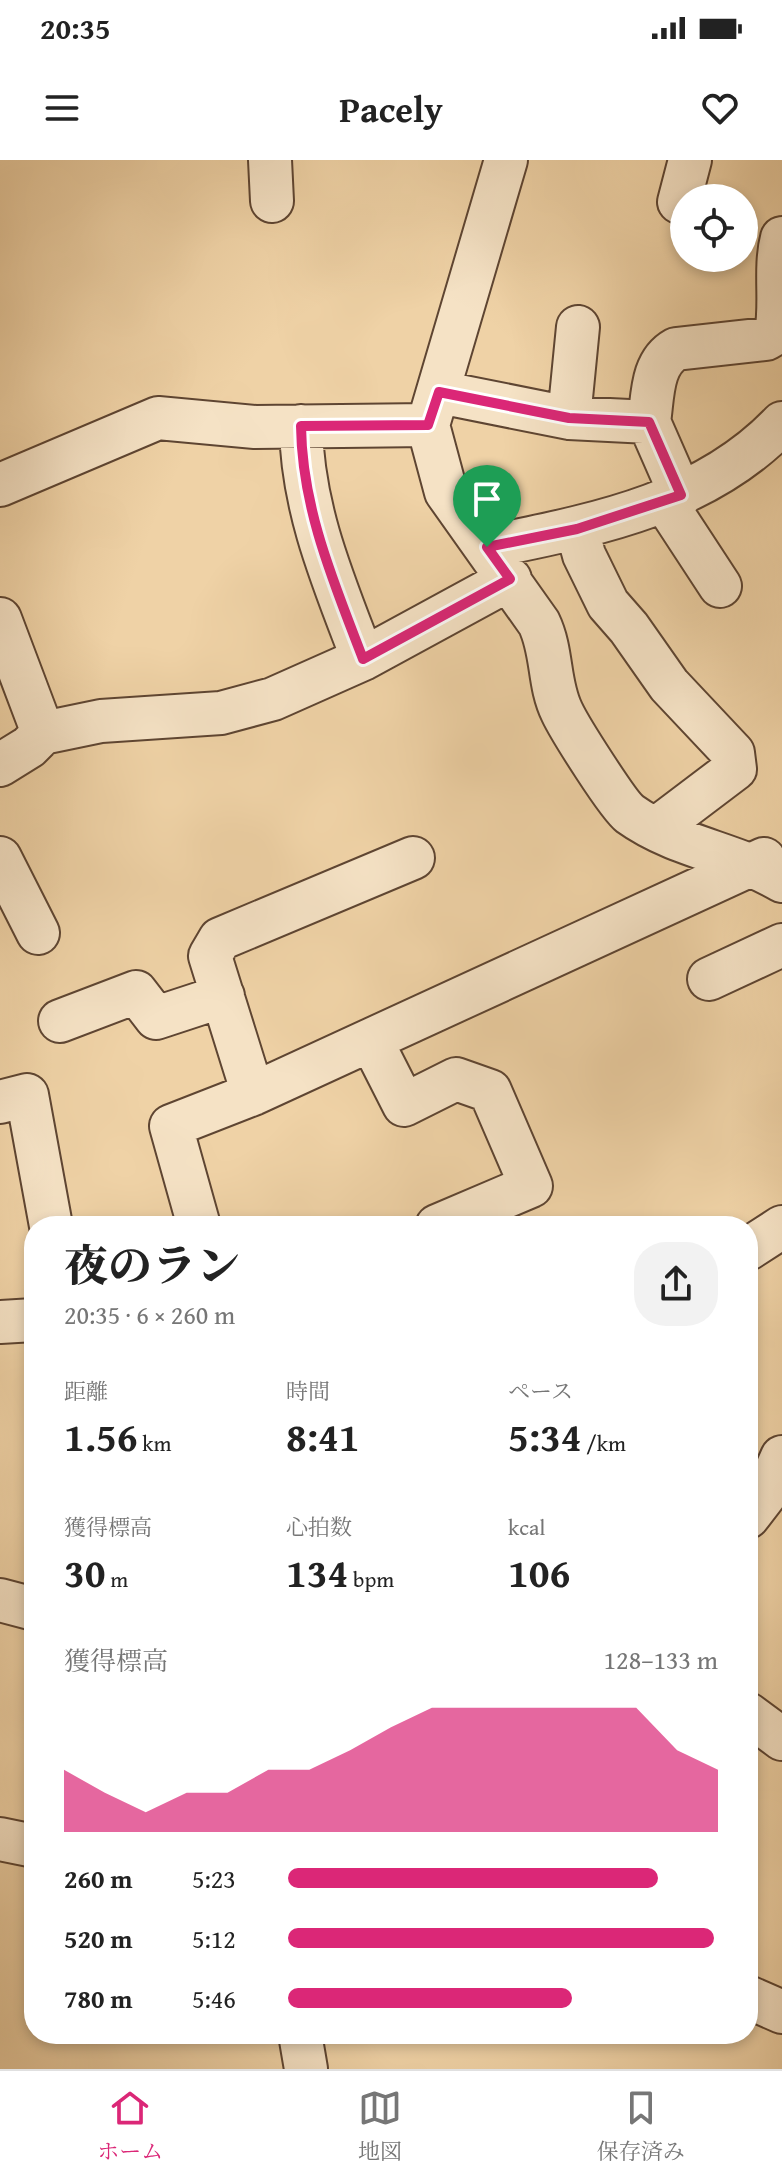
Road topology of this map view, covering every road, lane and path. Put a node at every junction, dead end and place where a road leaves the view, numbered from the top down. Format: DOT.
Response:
graph roads {
  1 [pos="270,160"];
  2 [pos="506,160"];
  3 [pos="690,160"];
  4 [pos="684,184"];
  5 [pos="272,201"];
  6 [pos="782,241"];
  7 [pos="578,327"];
  8 [pos="779,345"];
  9 [pos="434,408"];
  10 [pos="569,418"];
  11 [pos="649,422"];
  12 [pos="782,423"];
  13 [pos="301,426"];
  14 [pos="0,485"];
  15 [pos="673,498"];
  16 [pos="577,529"];
  17 [pos="499,563"];
  18 [pos="720,586"];
  19 [pos="0,619"];
  20 [pos="363,659"];
  21 [pos="43,733"];
  22 [pos="0,765"];
  23 [pos="657,828"];
  24 [pos="0,858"];
  25 [pos="413,858"];
  26 [pos="773,865"];
  27 [pos="38,933"];
  28 [pos="782,945"];
  29 [pos="709,979"];
  30 [pos="223,996"];
  31 [pos="60,1021"];
  32 [pos="371,1040"];
  33 [pos="253,1094"];
  34 [pos="0,1102"];
  35 [pos="49,1216"];
  36 [pos="196,1216"];
  37 [pos="460,1216"];
  38 [pos="782,1227"];
  39 [pos="758,1243"];
  40 [pos="24,1321"];
  41 [pos="0,1322"];
  42 [pos="782,1457"];
  43 [pos="758,1504"];
  44 [pos="0,1600"];
  45 [pos="24,1606"];
  46 [pos="758,1721"];
  47 [pos="782,1739"];
  48 [pos="0,1839"];
  49 [pos="24,1844"];
  50 [pos="758,2001"];
  51 [pos="782,2012"];
  52 [pos="302,2044"];
  53 [pos="306,2069"];
  1 -- 5 [label="street"];
  2 -- 9 [label="street"];
  3 -- 4 [label="street"];
  6 -- 8 [label="street"];
  7 -- 10 [label="street"];
  8 -- 11 [label="street"];
  9 -- 10 [label="street"];
  9 -- 13 [label="street"];
  9 -- 17 [label="street"];
  10 -- 11 [label="street"];
  11 -- 15 [label="street"];
  12 -- 15 [label="street"];
  13 -- 14 [label="street"];
  13 -- 20 [label="street"];
  15 -- 16 [label="street"];
  15 -- 18 [label="street"];
  16 -- 17 [label="street"];
  16 -- 23 [label="street"];
  17 -- 20 [label="street"];
  17 -- 23 [label="street"];
  19 -- 21 [label="street"];
  20 -- 21 [label="street"];
  21 -- 22 [label="street"];
  23 -- 26 [label="street"];
  24 -- 27 [label="street"];
  25 -- 30 [label="street"];
  26 -- 32 [label="street"];
  28 -- 29 [label="street"];
  30 -- 31 [label="street"];
  30 -- 33 [label="street"];
  32 -- 33 [label="street"];
  32 -- 37 [label="street"];
  33 -- 36 [label="street"];
  34 -- 35 [label="street"];
  38 -- 39 [label="street"];
  40 -- 41 [label="street"];
  42 -- 43 [label="street"];
  44 -- 45 [label="street"];
  46 -- 47 [label="street"];
  48 -- 49 [label="street"];
  50 -- 51 [label="street"];
  52 -- 53 [label="street"];
}
